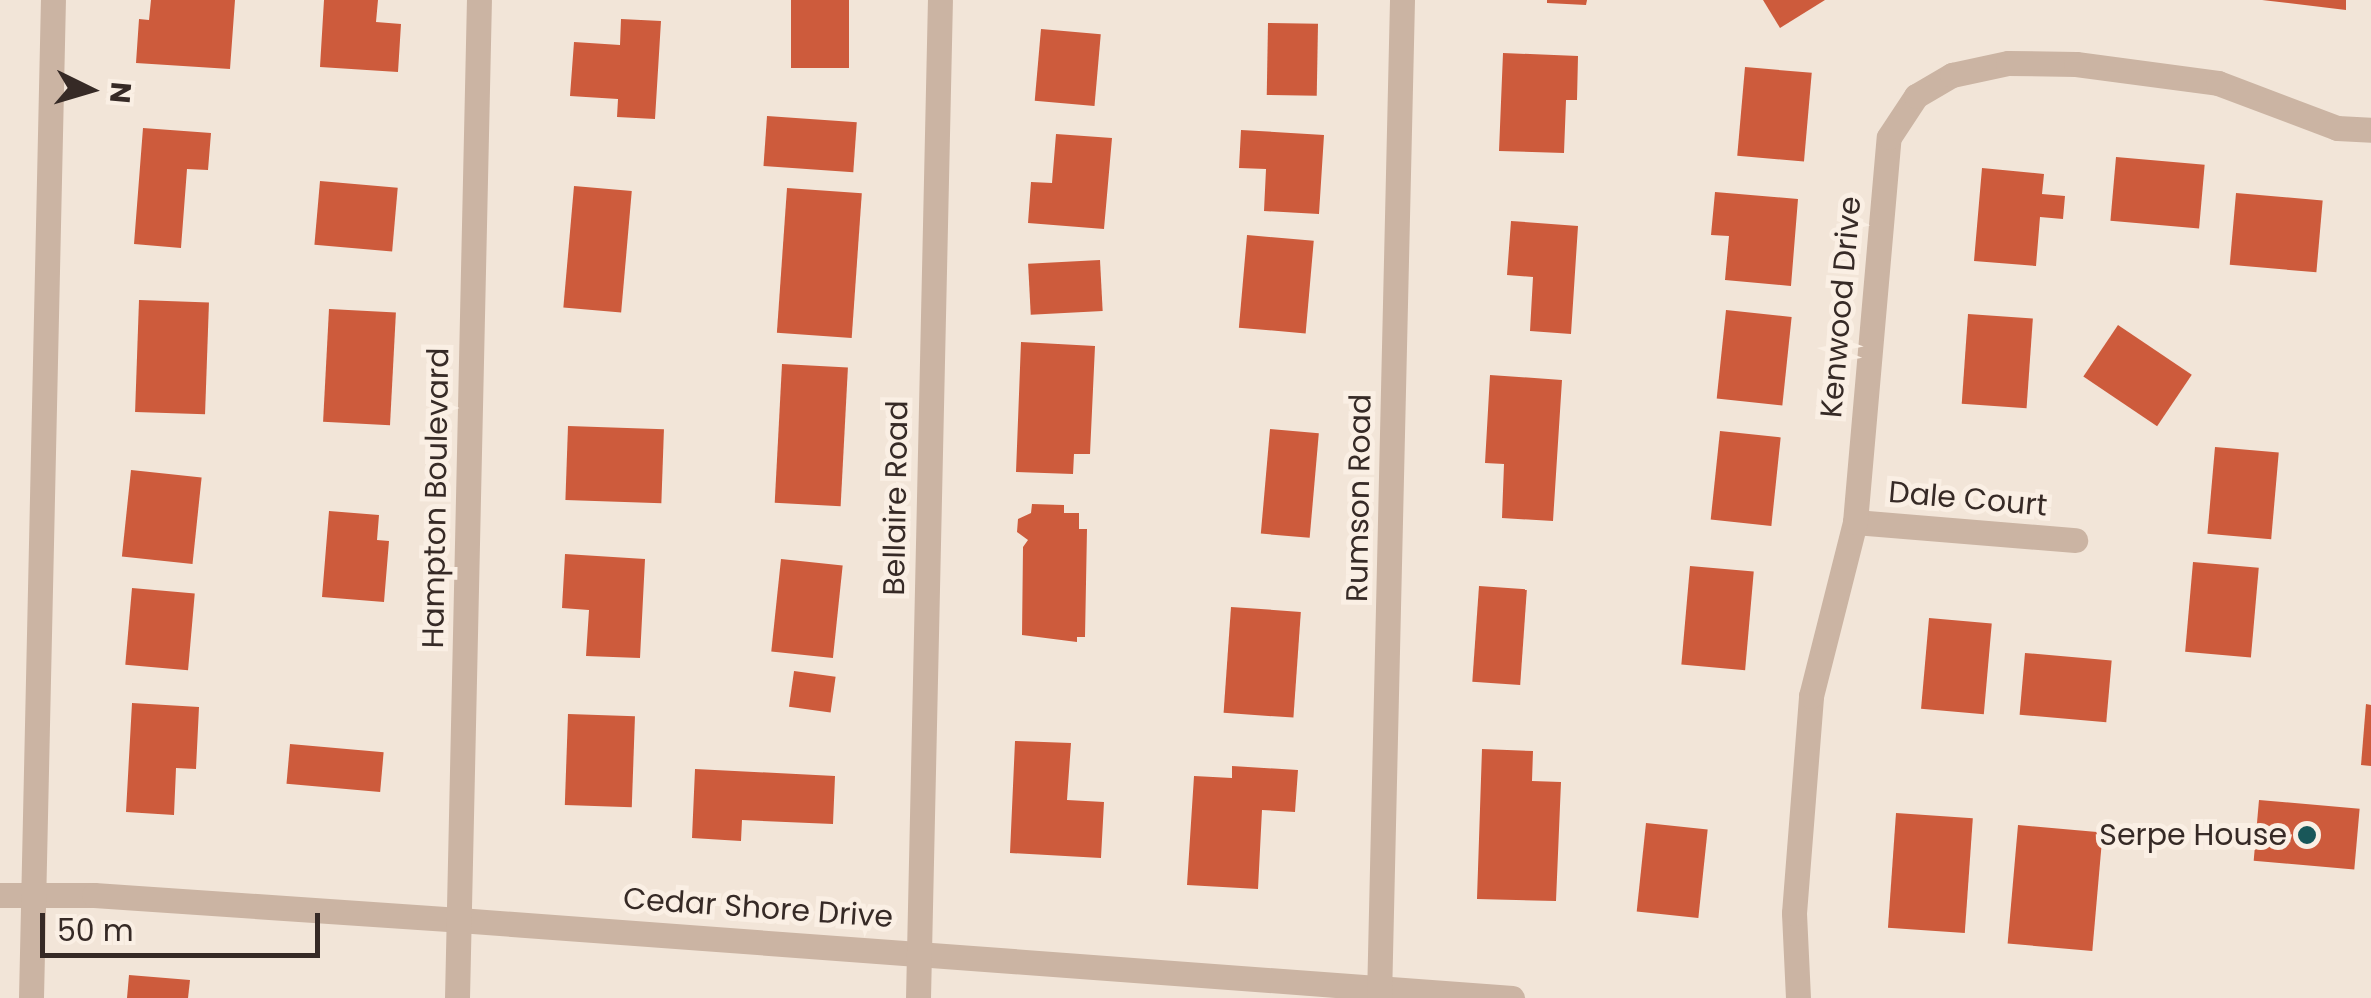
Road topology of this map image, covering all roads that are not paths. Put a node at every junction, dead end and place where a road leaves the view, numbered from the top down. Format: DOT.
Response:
graph roads {
  1 [pos="53,0"];
  2 [pos="480,0"];
  3 [pos="940,0"];
  4 [pos="1402,0"];
  5 [pos="2371,130"];
  6 [pos="1855,522"];
  7 [pos="2075,540"];
  8 [pos="0,894"];
  9 [pos="33,895"];
  10 [pos="459,920"];
  11 [pos="919,952"];
  12 [pos="1379,993"];
  13 [pos="31,998"];
  14 [pos="457,998"];
  15 [pos="918,998"];
  16 [pos="1512,998"];
  17 [pos="1798,998"];
  1 -- 9 [label="street"];
  2 -- 10 [label="street, Hampton Boulevard"];
  3 -- 11 [label="street, Bellaire Road"];
  4 -- 12 [label="street, Rumson Road"];
  5 -- 6 [label="street, Kenwood Drive"];
  6 -- 7 [label="street, Dale Court"];
  6 -- 17 [label="street, Kenwood Drive"];
  8 -- 9 [label="street, Cedar Shore Drive"];
  9 -- 10 [label="street, Cedar Shore Drive"];
  9 -- 13 [label="street"];
  10 -- 11 [label="street, Cedar Shore Drive"];
  10 -- 14 [label="street, Hampton Boulevard"];
  11 -- 12 [label="street, Cedar Shore Drive"];
  11 -- 15 [label="street, Bellaire Road"];
  12 -- 16 [label="street, Cedar Shore Drive"];
}
